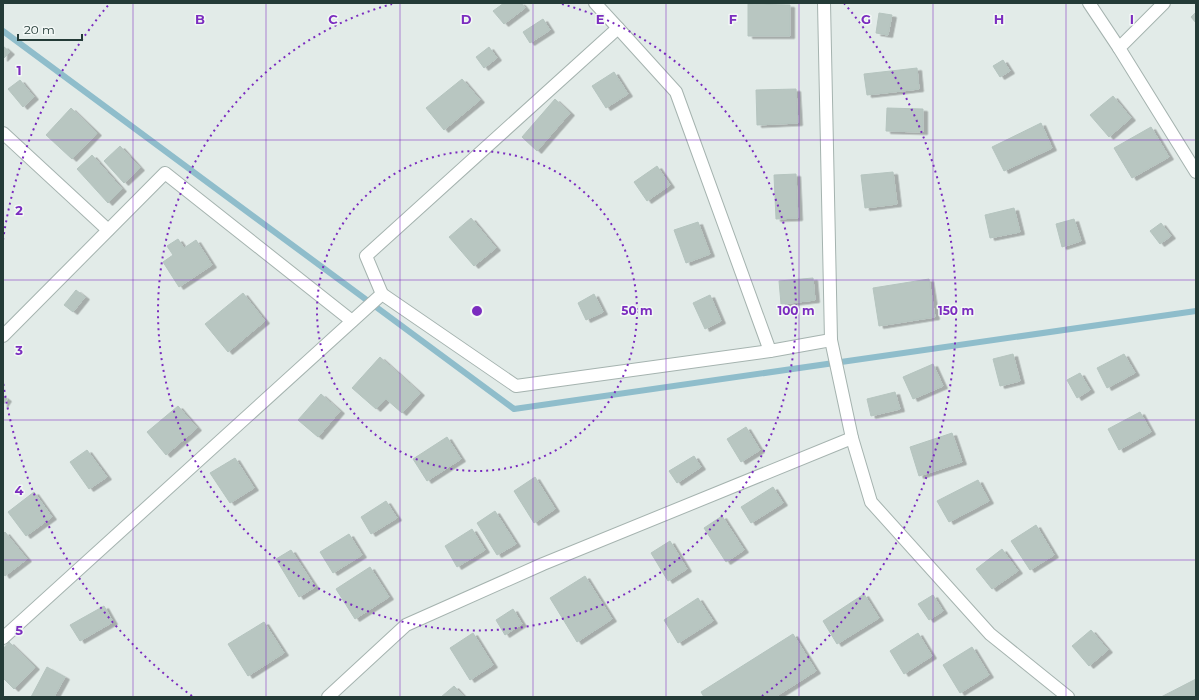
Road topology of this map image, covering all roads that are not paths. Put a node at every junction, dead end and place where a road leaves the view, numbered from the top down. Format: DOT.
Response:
graph roads {
  1 [pos="595,3"];
  2 [pos="824,3"];
  3 [pos="1089,3"];
  4 [pos="1164,3"];
  5 [pos="618,28"];
  6 [pos="1119,48"];
  7 [pos="3,133"];
  8 [pos="1196,172"];
  9 [pos="108,230"];
  10 [pos="378,297"];
  11 [pos="352,321"];
  12 [pos="3,336"];
  13 [pos="831,340"];
  14 [pos="770,351"];
  15 [pos="852,438"];
  16 [pos="3,638"];
  17 [pos="328,697"];
  18 [pos="1068,697"];
  1 -- 5 [label="street"];
  2 -- 13 [label="street"];
  3 -- 6 [label="street"];
  4 -- 6 [label="street"];
  5 -- 10 [label="street"];
  5 -- 14 [label="street"];
  6 -- 8 [label="street"];
  7 -- 9 [label="street"];
  9 -- 11 [label="street"];
  9 -- 12 [label="street"];
  10 -- 11 [label="street"];
  10 -- 14 [label="street"];
  11 -- 16 [label="street"];
  13 -- 14 [label="street"];
  13 -- 15 [label="street"];
  15 -- 17 [label="street"];
  15 -- 18 [label="street"];
}
